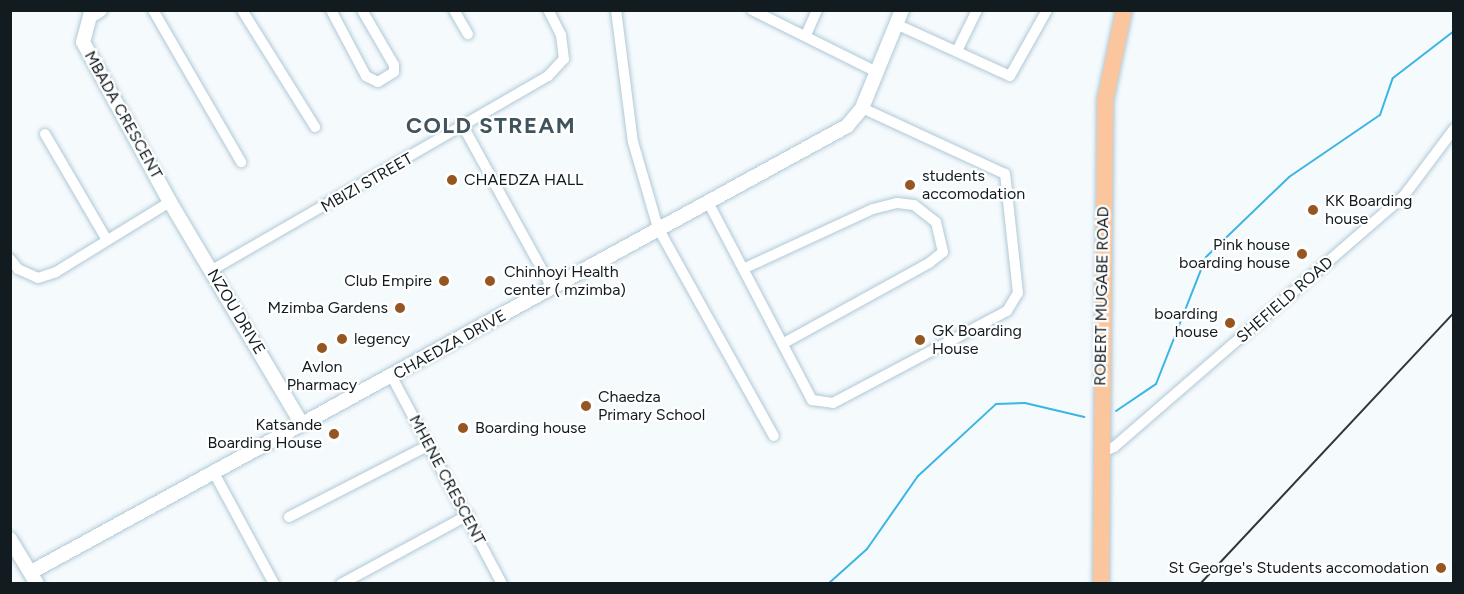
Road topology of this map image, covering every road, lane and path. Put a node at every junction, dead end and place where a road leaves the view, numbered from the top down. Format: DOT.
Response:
graph roads {
  1 [pos="153,10"];
  2 [pos="242,10"];
  3 [pos="331,10"];
  4 [pos="362,10"];
  5 [pos="454,10"];
  6 [pos="548,10"];
  7 [pos="616,10"];
  8 [pos="752,10"];
  9 [pos="817,10"];
  10 [pos="902,10"];
  11 [pos="978,10"];
  12 [pos="1047,10"];
  13 [pos="1124,10"];
  14 [pos="90,16"];
  15 [pos="896,24"];
  16 [pos="468,34"];
  17 [pos="806,35"];
  18 [pos="957,51"];
  19 [pos="875,71"];
  20 [pos="862,108"];
  21 [pos="463,126"];
  22 [pos="315,127"];
  23 [pos="1454,129"];
  24 [pos="45,134"];
  25 [pos="241,162"];
  26 [pos="170,202"];
  27 [pos="708,202"];
  28 [pos="658,228"];
  29 [pos="107,240"];
  30 [pos="10,259"];
  31 [pos="743,269"];
  32 [pos="212,270"];
  33 [pos="552,288"];
  34 [pos="784,343"];
  35 [pos="392,377"];
  36 [pos="301,423"];
  37 [pos="774,436"];
  38 [pos="429,445"];
  39 [pos="1100,453"];
  40 [pos="213,471"];
  41 [pos="468,515"];
  42 [pos="289,517"];
  43 [pos="10,539"];
  44 [pos="35,577"];
  45 [pos="274,584"];
  46 [pos="341,584"];
  47 [pos="502,584"];
  48 [pos="1101,584"];
  1 -- 25 [label="street"];
  2 -- 22 [label="street"];
  3 -- 4 [label="street"];
  5 -- 16 [label="street"];
  6 -- 21 [label="street, MBIZI STREET"];
  7 -- 28 [label="street"];
  8 -- 17 [label="street"];
  9 -- 17 [label="street"];
  10 -- 15 [label="street, CHAEDZA DRIVE"];
  11 -- 18 [label="street"];
  12 -- 18 [label="street"];
  13 -- 39 [label="main road, ROBERT MUGABE ROAD"];
  14 -- 26 [label="street, MBADA CRESCENT"];
  15 -- 18 [label="street"];
  15 -- 19 [label="street, CHAEDZA DRIVE"];
  17 -- 19 [label="street"];
  19 -- 20 [label="street, CHAEDZA DRIVE"];
  20 -- 27 [label="street, CHAEDZA DRIVE"];
  20 -- 34 [label="street"];
  21 -- 32 [label="street, MBIZI STREET"];
  21 -- 33 [label="street"];
  23 -- 39 [label="street, SHEFIELD ROAD"];
  24 -- 29 [label="street"];
  26 -- 29 [label="street"];
  26 -- 32 [label="street, NZOU DRIVE"];
  27 -- 28 [label="street, CHAEDZA DRIVE"];
  27 -- 31 [label="street"];
  28 -- 33 [label="street, CHAEDZA DRIVE"];
  28 -- 37 [label="street"];
  29 -- 30 [label="street"];
  31 -- 34 [label="street"];
  31 -- 34 [label="street"];
  32 -- 36 [label="street, NZOU DRIVE"];
  33 -- 35 [label="street, CHAEDZA DRIVE"];
  35 -- 36 [label="street, CHAEDZA DRIVE"];
  35 -- 38 [label="street, MHENE CRESCENT"];
  36 -- 40 [label="street, CHAEDZA DRIVE"];
  38 -- 41 [label="street, MHENE CRESCENT"];
  38 -- 42 [label="street"];
  39 -- 48 [label="main road, ROBERT MUGABE ROAD"];
  40 -- 44 [label="street, CHAEDZA DRIVE"];
  40 -- 45 [label="street"];
  41 -- 46 [label="street"];
  41 -- 47 [label="street, MHENE CRESCENT"];
  43 -- 44 [label="street"];
}
